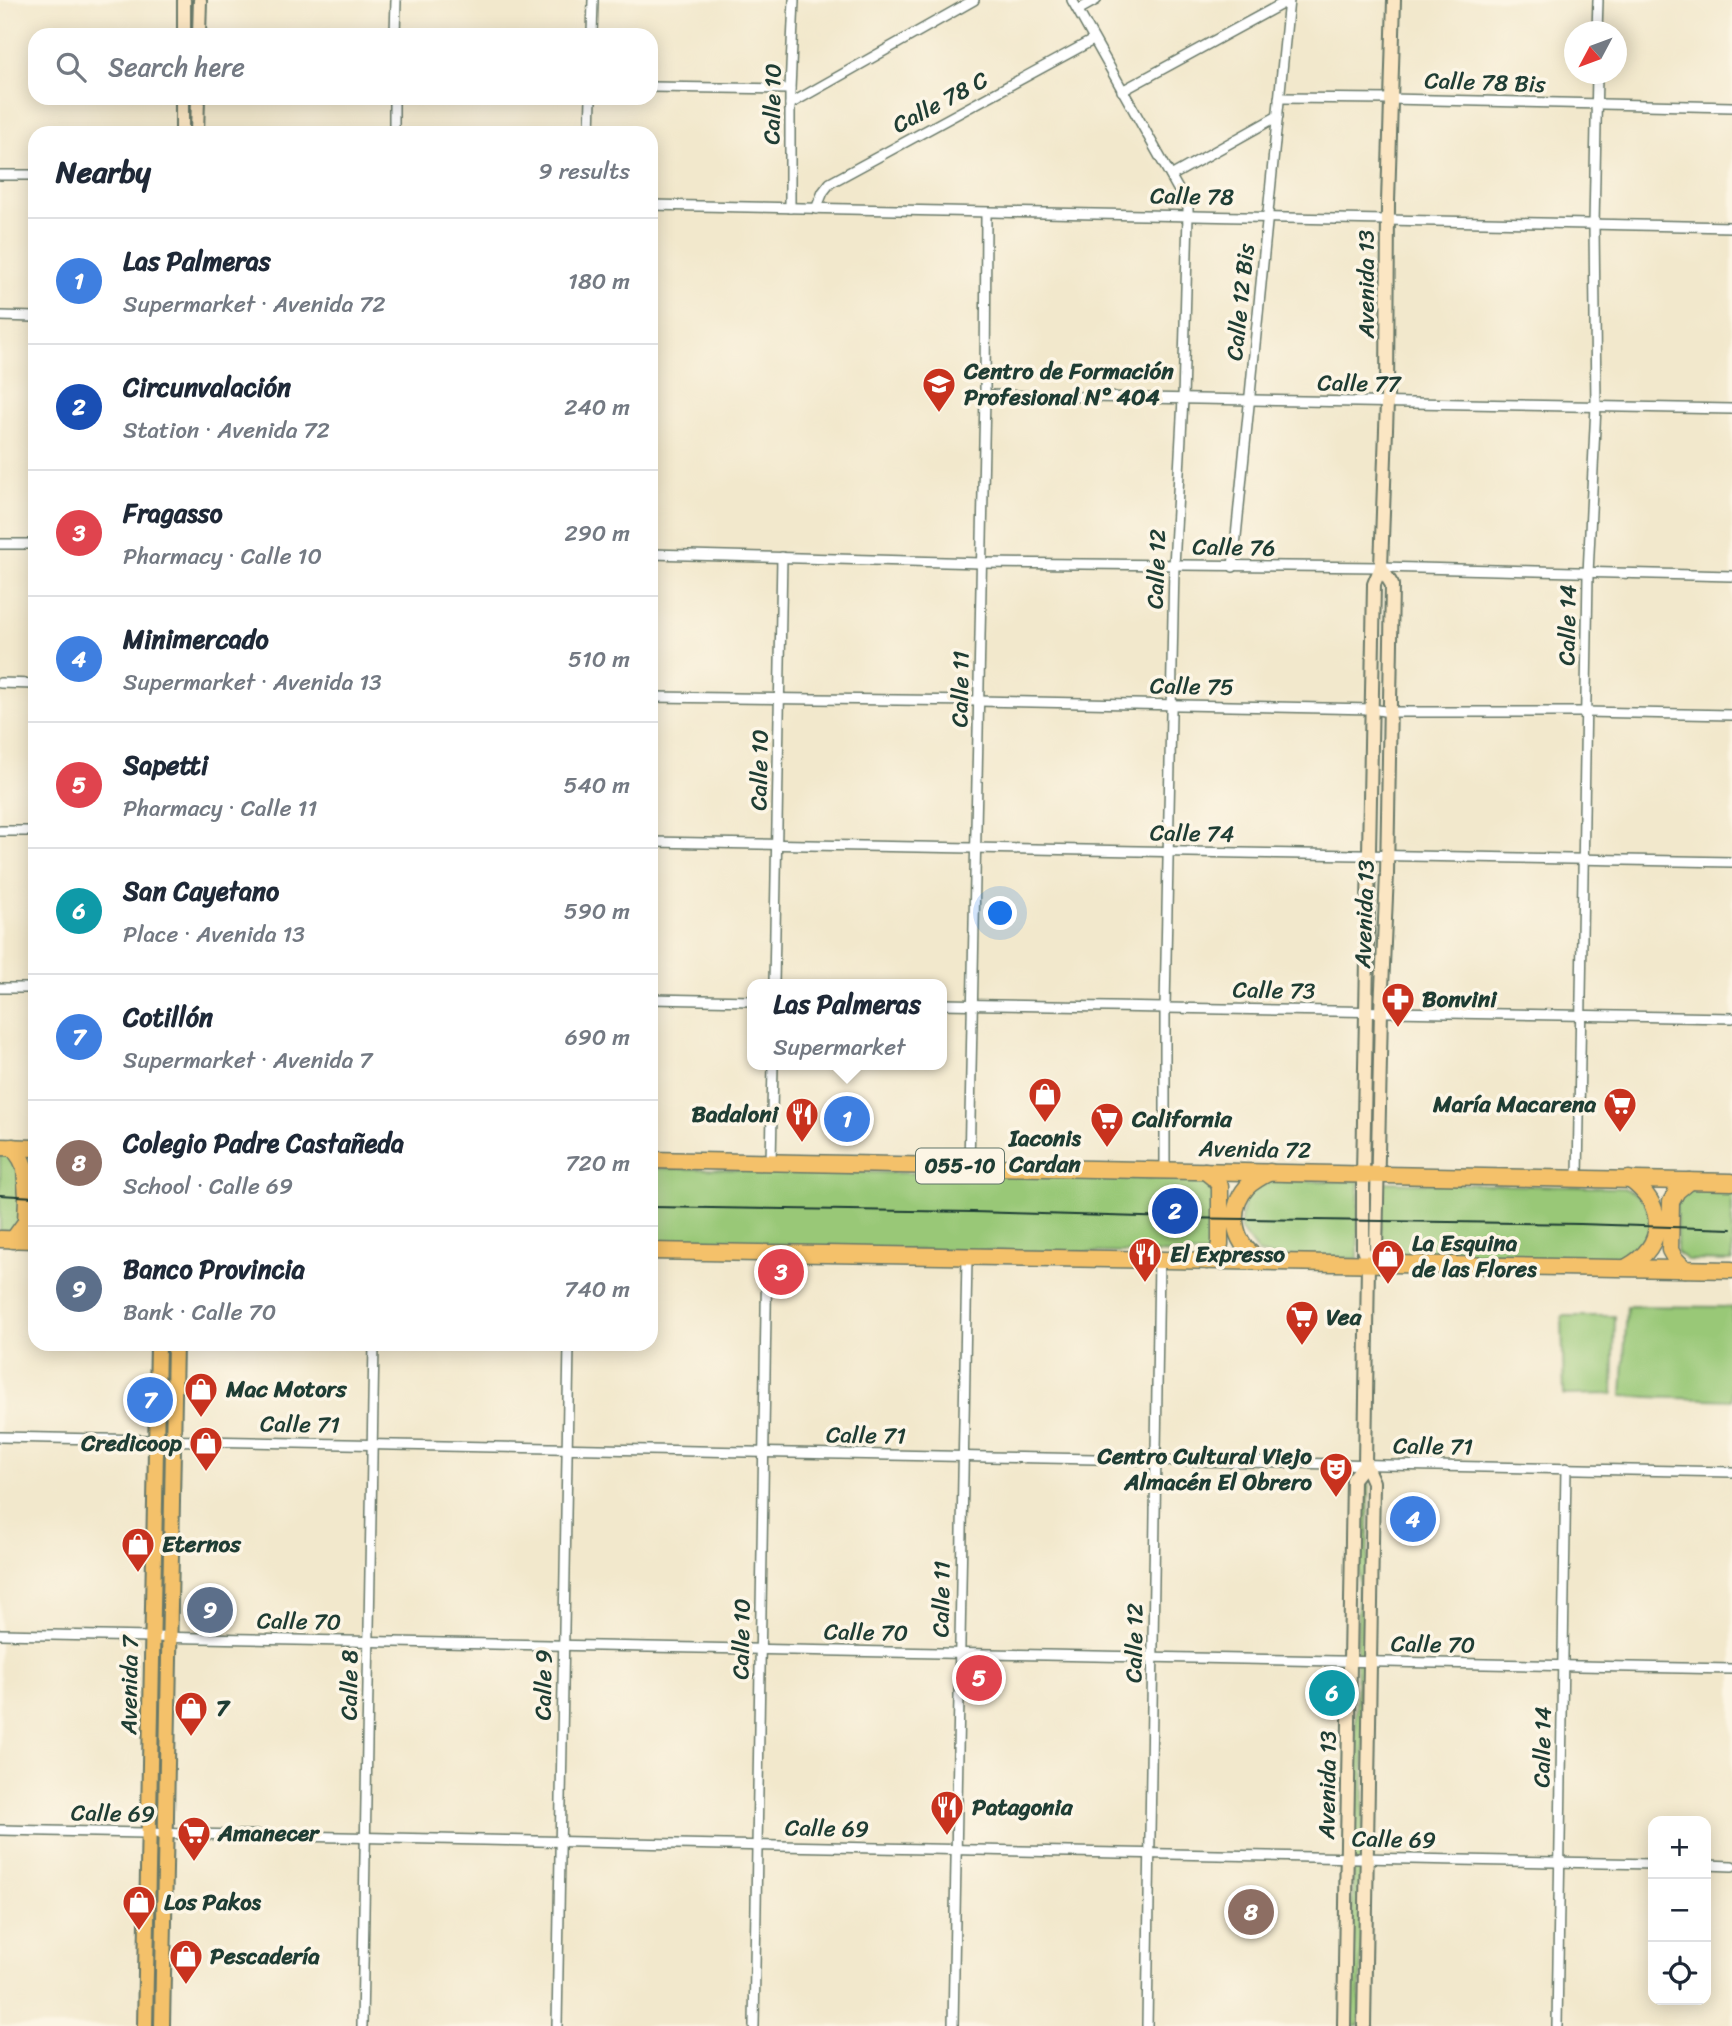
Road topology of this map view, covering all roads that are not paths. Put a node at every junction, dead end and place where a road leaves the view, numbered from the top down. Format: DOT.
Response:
graph roads {
  1 [pos="184,0"];
  2 [pos="200,0"];
  3 [pos="396,0"];
  4 [pos="593,0"];
  5 [pos="794,0"];
  6 [pos="974,0"];
  7 [pos="1072,0"];
  8 [pos="1096,0"];
  9 [pos="1289,0"];
  10 [pos="1394,0"];
  11 [pos="1598,0"];
  12 [pos="1078,10"];
  13 [pos="1597,21"];
  14 [pos="184,28"];
  15 [pos="199,28"];
  16 [pos="395,28"];
  17 [pos="592,28"];
  18 [pos="1093,40"];
  19 [pos="1597,84"];
  20 [pos="658,87"];
  21 [pos="790,89"];
  22 [pos="1122,91"];
  23 [pos="1279,98"];
  24 [pos="1390,99"];
  25 [pos="790,104"];
  26 [pos="1596,104"];
  27 [pos="182,105"];
  28 [pos="198,105"];
  29 [pos="394,105"];
  30 [pos="591,105"];
  31 [pos="1732,107"];
  32 [pos="1278,116"];
  33 [pos="182,126"];
  34 [pos="197,126"];
  35 [pos="394,126"];
  36 [pos="590,126"];
  37 [pos="0,175"];
  38 [pos="28,175"];
  39 [pos="1171,176"];
  40 [pos="658,205"];
  41 [pos="790,208"];
  42 [pos="816,208"];
  43 [pos="986,212"];
  44 [pos="1188,215"];
  45 [pos="1268,217"];
  46 [pos="1388,221"];
  47 [pos="1594,225"];
  48 [pos="1732,227"];
  49 [pos="0,317"];
  50 [pos="28,317"];
  51 [pos="985,395"];
  52 [pos="1183,399"];
  53 [pos="1249,400"];
  54 [pos="1387,402"];
  55 [pos="1596,406"];
  56 [pos="1732,409"];
  57 [pos="0,544"];
  58 [pos="28,544"];
  59 [pos="658,554"];
  60 [pos="782,557"];
  61 [pos="981,563"];
  62 [pos="1174,566"];
  63 [pos="1233,567"];
  64 [pos="1381,567"];
  65 [pos="1588,574"];
  66 [pos="1732,576"];
  67 [pos="0,683"];
  68 [pos="28,684"];
  69 [pos="658,697"];
  70 [pos="780,699"];
  71 [pos="979,701"];
  72 [pos="1171,705"];
  73 [pos="1373,709"];
  74 [pos="1389,712"];
  75 [pos="1585,712"];
  76 [pos="1732,715"];
  77 [pos="0,831"];
  78 [pos="28,831"];
  79 [pos="658,842"];
  80 [pos="777,845"];
  81 [pos="976,848"];
  82 [pos="1168,852"];
  83 [pos="1369,855"];
  84 [pos="1387,856"];
  85 [pos="1583,859"];
  86 [pos="1732,862"];
  87 [pos="774,979"];
  88 [pos="0,988"];
  89 [pos="28,988"];
  90 [pos="658,999"];
  91 [pos="747,1001"];
  92 [pos="947,1004"];
  93 [pos="973,1004"];
  94 [pos="1165,1008"];
  95 [pos="1366,1011"];
  96 [pos="1381,1011"];
  97 [pos="1579,1015"];
  98 [pos="1732,1018"];
  99 [pos="773,1070"];
  100 [pos="6,1147"];
  101 [pos="28,1148"];
  102 [pos="658,1160"];
  103 [pos="771,1162"];
  104 [pos="969,1166"];
  105 [pos="1165,1170"];
  106 [pos="1205,1171"];
  107 [pos="1270,1172"];
  108 [pos="1370,1174"];
  109 [pos="1578,1178"];
  110 [pos="1629,1180"];
  111 [pos="1689,1181"];
  112 [pos="1732,1182"];
  113 [pos="6,1239"];
  114 [pos="28,1240"];
  115 [pos="658,1251"];
  116 [pos="767,1253"];
  117 [pos="967,1257"];
  118 [pos="1159,1260"];
  119 [pos="1207,1261"];
  120 [pos="1265,1262"];
  121 [pos="1368,1264"];
  122 [pos="1626,1267"];
  123 [pos="1685,1269"];
  124 [pos="1732,1270"];
  125 [pos="158,1351"];
  126 [pos="175,1351"];
  127 [pos="374,1351"];
  128 [pos="569,1351"];
  129 [pos="0,1437"];
  130 [pos="156,1440"];
  131 [pos="173,1440"];
  132 [pos="373,1444"];
  133 [pos="566,1448"];
  134 [pos="764,1452"];
  135 [pos="963,1456"];
  136 [pos="1156,1460"];
  137 [pos="1364,1464"];
  138 [pos="1566,1468"];
  139 [pos="1732,1472"];
  140 [pos="0,1634"];
  141 [pos="152,1637"];
  142 [pos="169,1637"];
  143 [pos="369,1641"];
  144 [pos="563,1645"];
  145 [pos="761,1649"];
  146 [pos="960,1653"];
  147 [pos="1153,1657"];
  148 [pos="1350,1662"];
  149 [pos="1370,1662"];
  150 [pos="1562,1666"];
  151 [pos="1732,1670"];
  152 [pos="0,1830"];
  153 [pos="149,1833"];
  154 [pos="166,1833"];
  155 [pos="366,1837"];
  156 [pos="560,1841"];
  157 [pos="757,1845"];
  158 [pos="956,1850"];
  159 [pos="1149,1854"];
  160 [pos="1347,1858"];
  161 [pos="1367,1858"];
  162 [pos="1559,1862"];
  163 [pos="1648,1864"];
  164 [pos="1711,1865"];
  165 [pos="1732,1866"];
  166 [pos="145,2026"];
  167 [pos="162,2026"];
  168 [pos="362,2026"];
  169 [pos="557,2026"];
  170 [pos="754,2026"];
  171 [pos="953,2026"];
  172 [pos="1147,2026"];
  173 [pos="1344,2026"];
  174 [pos="1364,2026"];
  175 [pos="1557,2026"];
  1 -- 14 [label="street"];
  2 -- 15 [label="street"];
  3 -- 16 [label="street"];
  4 -- 17 [label="street"];
  5 -- 21 [label="street, Calle 10"];
  6 -- 25 [label="street"];
  7 -- 12 [label="street, Calle 12"];
  8 -- 12 [label="street"];
  9 -- 22 [label="street"];
  9 -- 23 [label="street, Calle 12 Bis"];
  10 -- 24 [label="street, Avenida 13"];
  11 -- 13 [label="street"];
  12 -- 18 [label="street, Calle 12"];
  18 -- 22 [label="street, Calle 12"];
  18 -- 42 [label="street, Calle 78 C"];
  19 -- 26 [label="street, Calle 14"];
  20 -- 21 [label="street"];
  21 -- 25 [label="street, Calle 10"];
  22 -- 39 [label="street, Calle 12"];
  23 -- 24 [label="street, Calle 78 Bis"];
  23 -- 32 [label="street, Calle 12 Bis"];
  24 -- 26 [label="street, Calle 78 Bis"];
  24 -- 46 [label="street, Avenida 13"];
  25 -- 41 [label="street, Calle 10"];
  26 -- 31 [label="street, Calle 78 Bis"];
  26 -- 47 [label="street, Calle 14"];
  27 -- 33 [label="street"];
  28 -- 34 [label="street"];
  29 -- 35 [label="street"];
  30 -- 36 [label="street"];
  32 -- 39 [label="street"];
  32 -- 45 [label="street, Calle 12 Bis"];
  37 -- 38 [label="street"];
  39 -- 44 [label="street, Calle 12"];
  40 -- 41 [label="street, Calle 78"];
  41 -- 42 [label="street, Calle 78"];
  42 -- 43 [label="street, Calle 78"];
  43 -- 44 [label="street, Calle 78"];
  43 -- 51 [label="street, Calle 11"];
  44 -- 45 [label="street, Calle 78"];
  44 -- 52 [label="street, Calle 12"];
  45 -- 46 [label="street, Calle 78"];
  45 -- 53 [label="street, Calle 12 Bis"];
  46 -- 47 [label="street, Calle 78"];
  46 -- 54 [label="street, Avenida 13"];
  47 -- 48 [label="street, Calle 78"];
  47 -- 55 [label="street, Calle 14"];
  49 -- 50 [label="street"];
  51 -- 52 [label="street, Calle 77"];
  51 -- 61 [label="street, Calle 11"];
  52 -- 53 [label="street, Calle 77"];
  52 -- 62 [label="street, Calle 12"];
  53 -- 54 [label="street, Calle 77"];
  53 -- 63 [label="street, Calle 12 Bis"];
  54 -- 55 [label="street, Calle 77"];
  54 -- 64 [label="street, Avenida 13"];
  55 -- 56 [label="street, Calle 77"];
  55 -- 65 [label="street, Calle 14"];
  57 -- 58 [label="street"];
  59 -- 60 [label="street, Calle 76"];
  60 -- 61 [label="street, Calle 76"];
  60 -- 70 [label="street, Calle 10"];
  61 -- 62 [label="street, Calle 76"];
  61 -- 71 [label="street, Calle 11"];
  62 -- 63 [label="street, Calle 76"];
  62 -- 72 [label="street, Calle 12"];
  63 -- 64 [label="street, Calle 76"];
  64 -- 65 [label="street, Calle 76"];
  64 -- 73 [label="street, Avenida 13"];
  64 -- 74 [label="street, Avenida 13"];
  65 -- 66 [label="street, Calle 76"];
  65 -- 75 [label="street, Calle 14"];
  67 -- 68 [label="street"];
  69 -- 70 [label="street, Calle 75"];
  70 -- 71 [label="street, Calle 75"];
  70 -- 80 [label="street, Calle 10"];
  71 -- 72 [label="street, Calle 75"];
  71 -- 81 [label="street, Calle 11"];
  72 -- 73 [label="street, Calle 75"];
  72 -- 82 [label="street, Calle 12"];
  73 -- 74 [label="street, Calle 75"];
  73 -- 83 [label="street, Avenida 13"];
  74 -- 75 [label="street, Calle 75"];
  74 -- 84 [label="street, Avenida 13"];
  75 -- 76 [label="street, Calle 75"];
  75 -- 85 [label="street, Calle 14"];
  77 -- 78 [label="street"];
  79 -- 80 [label="street, Calle 74"];
  80 -- 81 [label="street, Calle 74"];
  80 -- 87 [label="street, Calle 10"];
  81 -- 82 [label="street, Calle 74"];
  81 -- 93 [label="street, Calle 11"];
  82 -- 83 [label="street, Calle 74"];
  82 -- 94 [label="street, Calle 12"];
  83 -- 84 [label="street, Calle 74"];
  83 -- 95 [label="street, Avenida 13"];
  84 -- 85 [label="street, Calle 74"];
  84 -- 96 [label="street, Avenida 13"];
  85 -- 86 [label="street, Calle 74"];
  85 -- 97 [label="street, Calle 14"];
  88 -- 89 [label="street"];
  90 -- 91 [label="street"];
  92 -- 93 [label="street, Calle 73"];
  93 -- 94 [label="street, Calle 73"];
  93 -- 104 [label="street, Calle 11"];
  94 -- 95 [label="street, Calle 73"];
  94 -- 105 [label="street, Calle 12"];
  95 -- 96 [label="street, Calle 73"];
  95 -- 108 [label="street, Avenida 13"];
  96 -- 97 [label="street, Calle 73"];
  96 -- 108 [label="street, Avenida 13"];
  97 -- 98 [label="street, Calle 73"];
  97 -- 109 [label="street, Calle 14"];
  99 -- 103 [label="street"];
  100 -- 101 [label="highway"];
  100 -- 113 [label="highway"];
  102 -- 103 [label="highway, Avenida 72 / 055-10"];
  103 -- 104 [label="highway, Avenida 72 / 055-10"];
  104 -- 105 [label="highway, Avenida 72 / 055-10"];
  105 -- 106 [label="highway, Avenida 72 / 055-10"];
  106 -- 107 [label="highway, Avenida 72 / 055-10"];
  106 -- 119 [label="highway"];
  107 -- 108 [label="highway, Avenida 72 / 055-10"];
  107 -- 120 [label="highway"];
  108 -- 109 [label="highway, Avenida 72 / 055-10"];
  108 -- 121 [label="street, Avenida 13"];
  109 -- 110 [label="highway, Avenida 72 / 055-10"];
  110 -- 111 [label="highway, Avenida 72 / 055-10"];
  110 -- 122 [label="highway"];
  111 -- 112 [label="highway, Avenida 72 / 055-10"];
  111 -- 123 [label="highway"];
  113 -- 114 [label="highway"];
  115 -- 116 [label="highway"];
  116 -- 117 [label="highway"];
  116 -- 134 [label="street, Calle 10"];
  117 -- 118 [label="highway"];
  117 -- 135 [label="street, Calle 11"];
  118 -- 119 [label="highway"];
  118 -- 136 [label="street, Calle 12"];
  119 -- 120 [label="highway"];
  120 -- 121 [label="highway"];
  121 -- 122 [label="highway"];
  121 -- 137 [label="street, Avenida 13"];
  122 -- 123 [label="highway"];
  123 -- 124 [label="highway"];
  125 -- 130 [label="main road, Avenida 7"];
  126 -- 131 [label="main road, Avenida 7"];
  127 -- 132 [label="street, Calle 8"];
  128 -- 133 [label="street, Calle 9"];
  129 -- 130 [label="street, Calle 71"];
  130 -- 131 [label="street, Calle 71"];
  130 -- 141 [label="main road, Avenida 7"];
  131 -- 132 [label="street, Calle 71"];
  131 -- 142 [label="main road, Avenida 7"];
  132 -- 133 [label="street, Calle 71"];
  132 -- 143 [label="street, Calle 8"];
  133 -- 134 [label="street, Calle 71"];
  133 -- 144 [label="street, Calle 9"];
  134 -- 135 [label="street, Calle 71"];
  134 -- 145 [label="street, Calle 10"];
  135 -- 136 [label="street, Calle 71"];
  135 -- 146 [label="street, Calle 11"];
  136 -- 137 [label="street, Calle 71"];
  136 -- 147 [label="street, Calle 12"];
  137 -- 138 [label="street, Calle 71"];
  137 -- 148 [label="street, Avenida 13"];
  137 -- 149 [label="street, Avenida 13"];
  138 -- 139 [label="street, Calle 71"];
  138 -- 150 [label="street, Calle 14"];
  140 -- 141 [label="street, Calle 70"];
  141 -- 142 [label="street, Calle 70"];
  141 -- 153 [label="main road, Avenida 7"];
  142 -- 143 [label="street, Calle 70"];
  142 -- 154 [label="main road, Avenida 7"];
  143 -- 144 [label="street, Calle 70"];
  143 -- 155 [label="street, Calle 8"];
  144 -- 145 [label="street, Calle 70"];
  144 -- 156 [label="street, Calle 9"];
  145 -- 146 [label="street, Calle 70"];
  145 -- 157 [label="street, Calle 10"];
  146 -- 147 [label="street, Calle 70"];
  146 -- 158 [label="street, Calle 11"];
  147 -- 148 [label="street, Calle 70"];
  147 -- 159 [label="street, Calle 12"];
  148 -- 149 [label="street, Calle 70"];
  148 -- 160 [label="street, Avenida 13"];
  149 -- 150 [label="street, Calle 70"];
  149 -- 161 [label="street, Avenida 13"];
  150 -- 151 [label="street, Calle 70"];
  150 -- 162 [label="street, Calle 14"];
  152 -- 153 [label="street, Calle 69"];
  153 -- 154 [label="street, Calle 69"];
  153 -- 166 [label="main road, Avenida 7"];
  154 -- 155 [label="street, Calle 69"];
  154 -- 167 [label="main road, Avenida 7"];
  155 -- 156 [label="street, Calle 69"];
  155 -- 168 [label="street, Calle 8"];
  156 -- 157 [label="street, Calle 69"];
  156 -- 169 [label="street, Calle 9"];
  157 -- 158 [label="street, Calle 69"];
  157 -- 170 [label="street, Calle 10"];
  158 -- 159 [label="street, Calle 69"];
  158 -- 171 [label="street, Calle 11"];
  159 -- 160 [label="street, Calle 69"];
  159 -- 172 [label="street, Calle 12"];
  160 -- 161 [label="street, Calle 69"];
  160 -- 173 [label="street, Avenida 13"];
  161 -- 162 [label="street, Calle 69"];
  161 -- 174 [label="street, Avenida 13"];
  162 -- 163 [label="street, Calle 69"];
  162 -- 175 [label="street, Calle 14"];
  164 -- 165 [label="street"];
}
